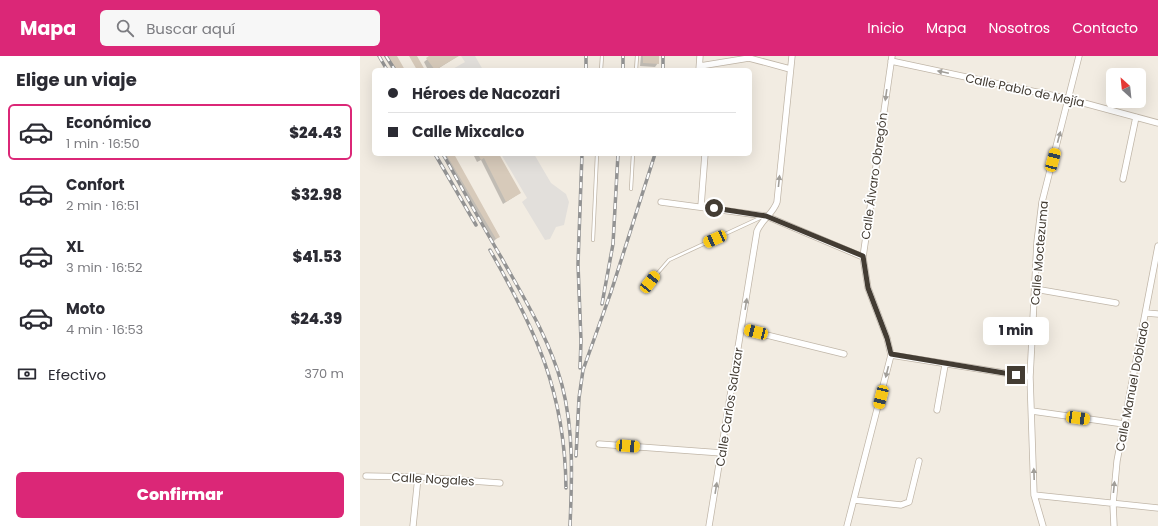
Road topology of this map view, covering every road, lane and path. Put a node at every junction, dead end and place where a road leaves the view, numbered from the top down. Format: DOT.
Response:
graph roads {
  1 [pos="602,56"];
  2 [pos="637,56"];
  3 [pos="700,56"];
  4 [pos="792,56"];
  5 [pos="1079,56"];
  6 [pos="891,59"];
  7 [pos="601,68"];
  8 [pos="636,68"];
  9 [pos="700,68"];
  10 [pos="790,69"];
  11 [pos="1069,99"];
  12 [pos="1136,117"];
  13 [pos="1158,123"];
  14 [pos="597,156"];
  15 [pos="632,156"];
  16 [pos="705,156"];
  17 [pos="1123,179"];
  18 [pos="631,189"];
  19 [pos="661,202"];
  20 [pos="701,206"];
  21 [pos="766,216"];
  22 [pos="593,240"];
  23 [pos="1158,246"];
  24 [pos="863,256"];
  25 [pos="650,282"];
  26 [pos="1035,289"];
  27 [pos="1116,303"];
  28 [pos="1146,313"];
  29 [pos="1158,314"];
  30 [pos="742,329"];
  31 [pos="844,354"];
  32 [pos="891,354"];
  33 [pos="944,364"];
  34 [pos="1030,377"];
  35 [pos="937,410"];
  36 [pos="1032,411"];
  37 [pos="1124,424"];
  38 [pos="599,444"];
  39 [pos="722,453"];
  40 [pos="919,461"];
  41 [pos="366,476"];
  42 [pos="418,477"];
  43 [pos="500,483"];
  44 [pos="1034,495"];
  45 [pos="854,500"];
  46 [pos="1113,504"];
  47 [pos="1158,508"];
  48 [pos="413,526"];
  49 [pos="709,526"];
  50 [pos="847,526"];
  51 [pos="1043,526"];
  52 [pos="1114,526"];
  1 -- 7 [label="lane"];
  2 -- 8 [label="lane"];
  3 -- 9 [label="street"];
  4 -- 10 [label="street, Calle Carlos Salazar"];
  5 -- 11 [label="street, Calle Moctezuma"];
  11 -- 6 [label="street, Calle Pablo de Mejía, one-way"];
  6 -- 24 [label="street, Calle Álvaro Obregón, one-way"];
  9 -- 10 [label="street"];
  21 -- 10 [label="street, Calle Carlos Salazar, one-way"];
  11 -- 12 [label="street, Calle Pablo de Mejía"];
  26 -- 11 [label="street, Calle Moctezuma, one-way"];
  12 -- 13 [label="street, Calle Pablo de Mejía"];
  12 -- 17 [label="street"];
  14 -- 22 [label="lane"];
  15 -- 18 [label="lane"];
  16 -- 20 [label="street"];
  19 -- 20 [label="street"];
  20 -- 21 [label="street"];
  21 -- 24 [label="street"];
  21 -- 25 [label="lane"];
  30 -- 21 [label="street, Calle Carlos Salazar, one-way"];
  23 -- 28 [label="street, Calle Manuel Doblado"];
  24 -- 32 [label="street, Calle Álvaro Obregón"];
  26 -- 27 [label="street"];
  26 -- 34 [label="street, Calle Moctezuma"];
  28 -- 29 [label="street"];
  28 -- 37 [label="street, Calle Manuel Doblado"];
  30 -- 31 [label="street"];
  30 -- 39 [label="street, Calle Carlos Salazar"];
  32 -- 33 [label="street"];
  32 -- 45 [label="street, Calle Álvaro Obregón, one-way"];
  33 -- 34 [label="street"];
  33 -- 35 [label="street"];
  34 -- 36 [label="street, Calle Moctezuma"];
  36 -- 37 [label="street"];
  44 -- 36 [label="street, Calle Moctezuma, one-way"];
  46 -- 37 [label="street, Calle Manuel Doblado, one-way"];
  38 -- 39 [label="street"];
  49 -- 39 [label="street, Calle Carlos Salazar, one-way"];
  40 -- 45 [label="street"];
  41 -- 42 [label="street, Calle Nogales"];
  42 -- 43 [label="street, Calle Nogales"];
  42 -- 48 [label="street"];
  44 -- 46 [label="street"];
  44 -- 51 [label="street, Calle Moctezuma"];
  45 -- 50 [label="street, Calle Álvaro Obregón"];
  46 -- 47 [label="street"];
  46 -- 52 [label="street, Calle Manuel Doblado"];
}
